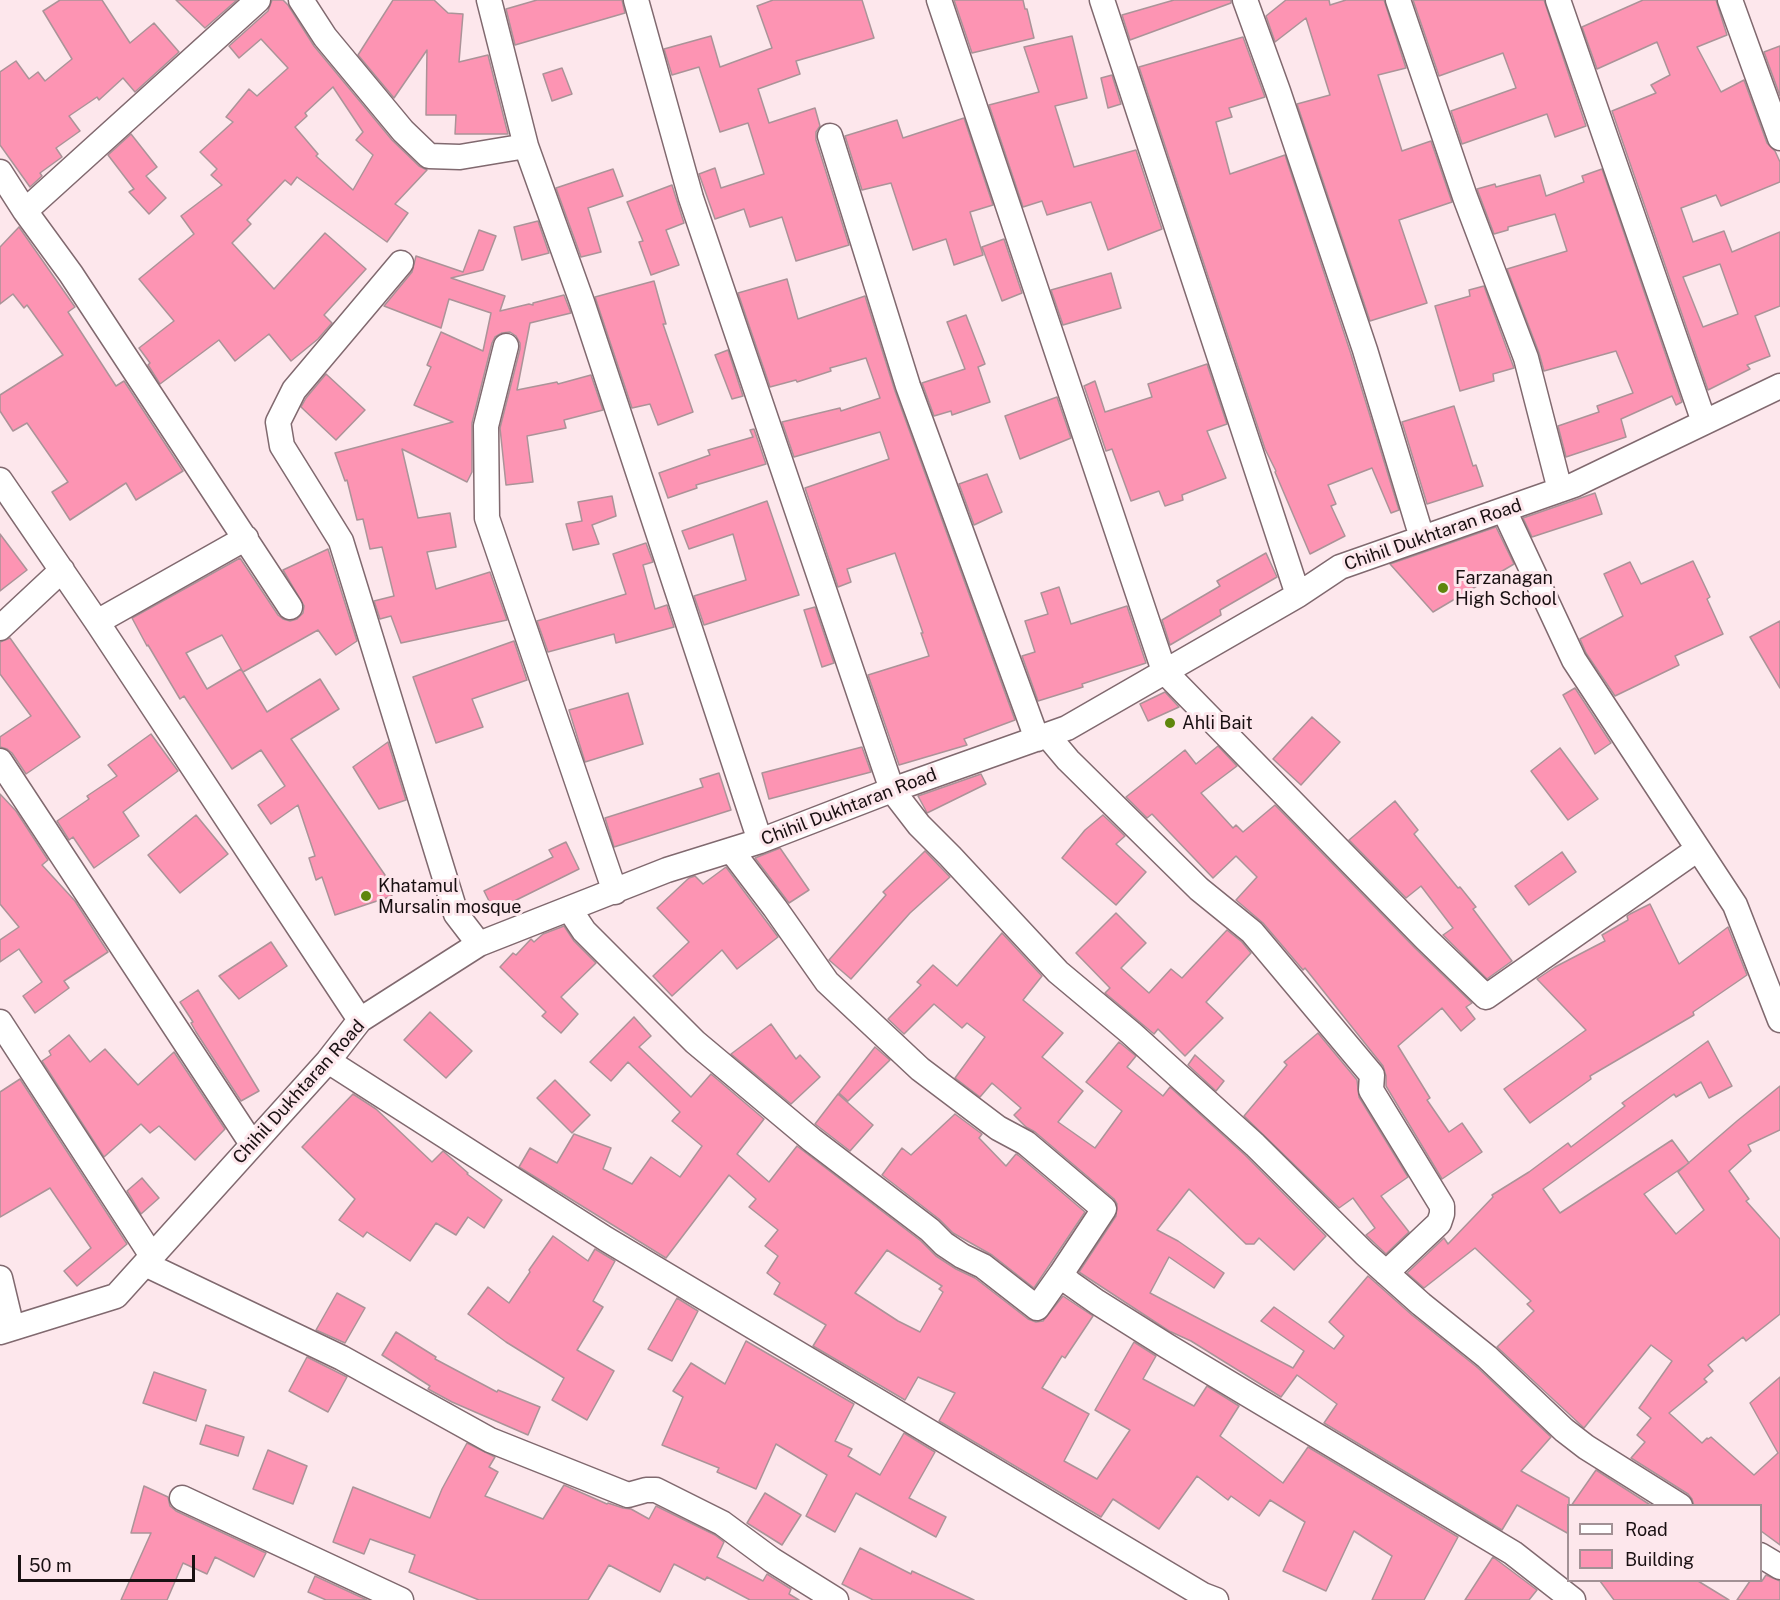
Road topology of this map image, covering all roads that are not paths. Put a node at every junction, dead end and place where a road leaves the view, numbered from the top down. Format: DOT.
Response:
graph roads {
  1 [pos="258,0"];
  2 [pos="302,0"];
  3 [pos="489,0"];
  4 [pos="636,0"];
  5 [pos="939,0"];
  6 [pos="1102,0"];
  7 [pos="1245,0"];
  8 [pos="1398,0"];
  9 [pos="1558,0"];
  10 [pos="1730,0"];
  11 [pos="830,136"];
  12 [pos="1780,138"];
  13 [pos="526,146"];
  14 [pos="0,172"];
  15 [pos="25,211"];
  16 [pos="401,263"];
  17 [pos="506,346"];
  18 [pos="1780,386"];
  19 [pos="1704,422"];
  20 [pos="0,480"];
  21 [pos="1560,490"];
  22 [pos="1504,510"];
  23 [pos="246,538"];
  24 [pos="1422,538"];
  25 [pos="62,570"];
  26 [pos="1298,595"];
  27 [pos="290,607"];
  28 [pos="97,622"];
  29 [pos="0,628"];
  30 [pos="1164,671"];
  31 [pos="1042,737"];
  32 [pos="0,761"];
  33 [pos="892,790"];
  34 [pos="760,841"];
  35 [pos="1698,849"];
  36 [pos="731,850"];
  37 [pos="615,892"];
  38 [pos="570,909"];
  39 [pos="479,944"];
  40 [pos="360,1020"];
  41 [pos="1780,1020"];
  42 [pos="0,1022"];
  43 [pos="328,1061"];
  44 [pos="252,1144"];
  45 [pos="148,1260"];
  46 [pos="1386,1273"];
  47 [pos="1061,1274"];
  48 [pos="0,1278"];
  49 [pos="6,1330"];
  50 [pos="182,1498"];
  51 [pos="1677,1504"];
  52 [pos="1762,1556"];
  53 [pos="1780,1568"];
  54 [pos="401,1600"];
  55 [pos="836,1600"];
  56 [pos="1216,1600"];
  57 [pos="1573,1600"];
  1 -- 15 [label="street"];
  2 -- 13 [label="street"];
  3 -- 13 [label="street"];
  4 -- 33 [label="street"];
  5 -- 30 [label="street"];
  6 -- 26 [label="street"];
  7 -- 24 [label="street"];
  8 -- 21 [label="street"];
  9 -- 19 [label="street"];
  10 -- 12 [label="street"];
  11 -- 31 [label="street"];
  13 -- 34 [label="street"];
  14 -- 15 [label="street"];
  15 -- 23 [label="street"];
  16 -- 39 [label="street"];
  17 -- 37 [label="street"];
  18 -- 19 [label="street, Chihil Dukhtaran Road"];
  19 -- 21 [label="street, Chihil Dukhtaran Road"];
  20 -- 25 [label="street"];
  21 -- 22 [label="street, Chihil Dukhtaran Road"];
  22 -- 24 [label="street, Chihil Dukhtaran Road"];
  22 -- 35 [label="street"];
  23 -- 27 [label="street"];
  23 -- 28 [label="street"];
  24 -- 26 [label="street, Chihil Dukhtaran Road"];
  25 -- 28 [label="street"];
  25 -- 29 [label="street"];
  26 -- 30 [label="street, Chihil Dukhtaran Road"];
  28 -- 40 [label="street"];
  30 -- 31 [label="street, Chihil Dukhtaran Road"];
  30 -- 35 [label="street"];
  31 -- 33 [label="street, Chihil Dukhtaran Road"];
  31 -- 46 [label="street"];
  32 -- 44 [label="street"];
  33 -- 34 [label="street, Chihil Dukhtaran Road"];
  33 -- 46 [label="street"];
  34 -- 36 [label="street, Chihil Dukhtaran Road"];
  35 -- 41 [label="street"];
  36 -- 37 [label="street, Chihil Dukhtaran Road"];
  36 -- 47 [label="street"];
  37 -- 38 [label="street, Chihil Dukhtaran Road"];
  38 -- 39 [label="street, Chihil Dukhtaran Road"];
  38 -- 47 [label="street"];
  39 -- 40 [label="street, Chihil Dukhtaran Road"];
  40 -- 43 [label="street, Chihil Dukhtaran Road"];
  42 -- 45 [label="street"];
  43 -- 44 [label="street, Chihil Dukhtaran Road"];
  43 -- 56 [label="street"];
  44 -- 45 [label="street, Chihil Dukhtaran Road"];
  45 -- 49 [label="street, Chihil Dukhtaran Road"];
  45 -- 55 [label="street"];
  46 -- 51 [label="street"];
  47 -- 57 [label="street"];
  48 -- 49 [label="street"];
  50 -- 54 [label="street"];
  52 -- 53 [label="street"];
}
